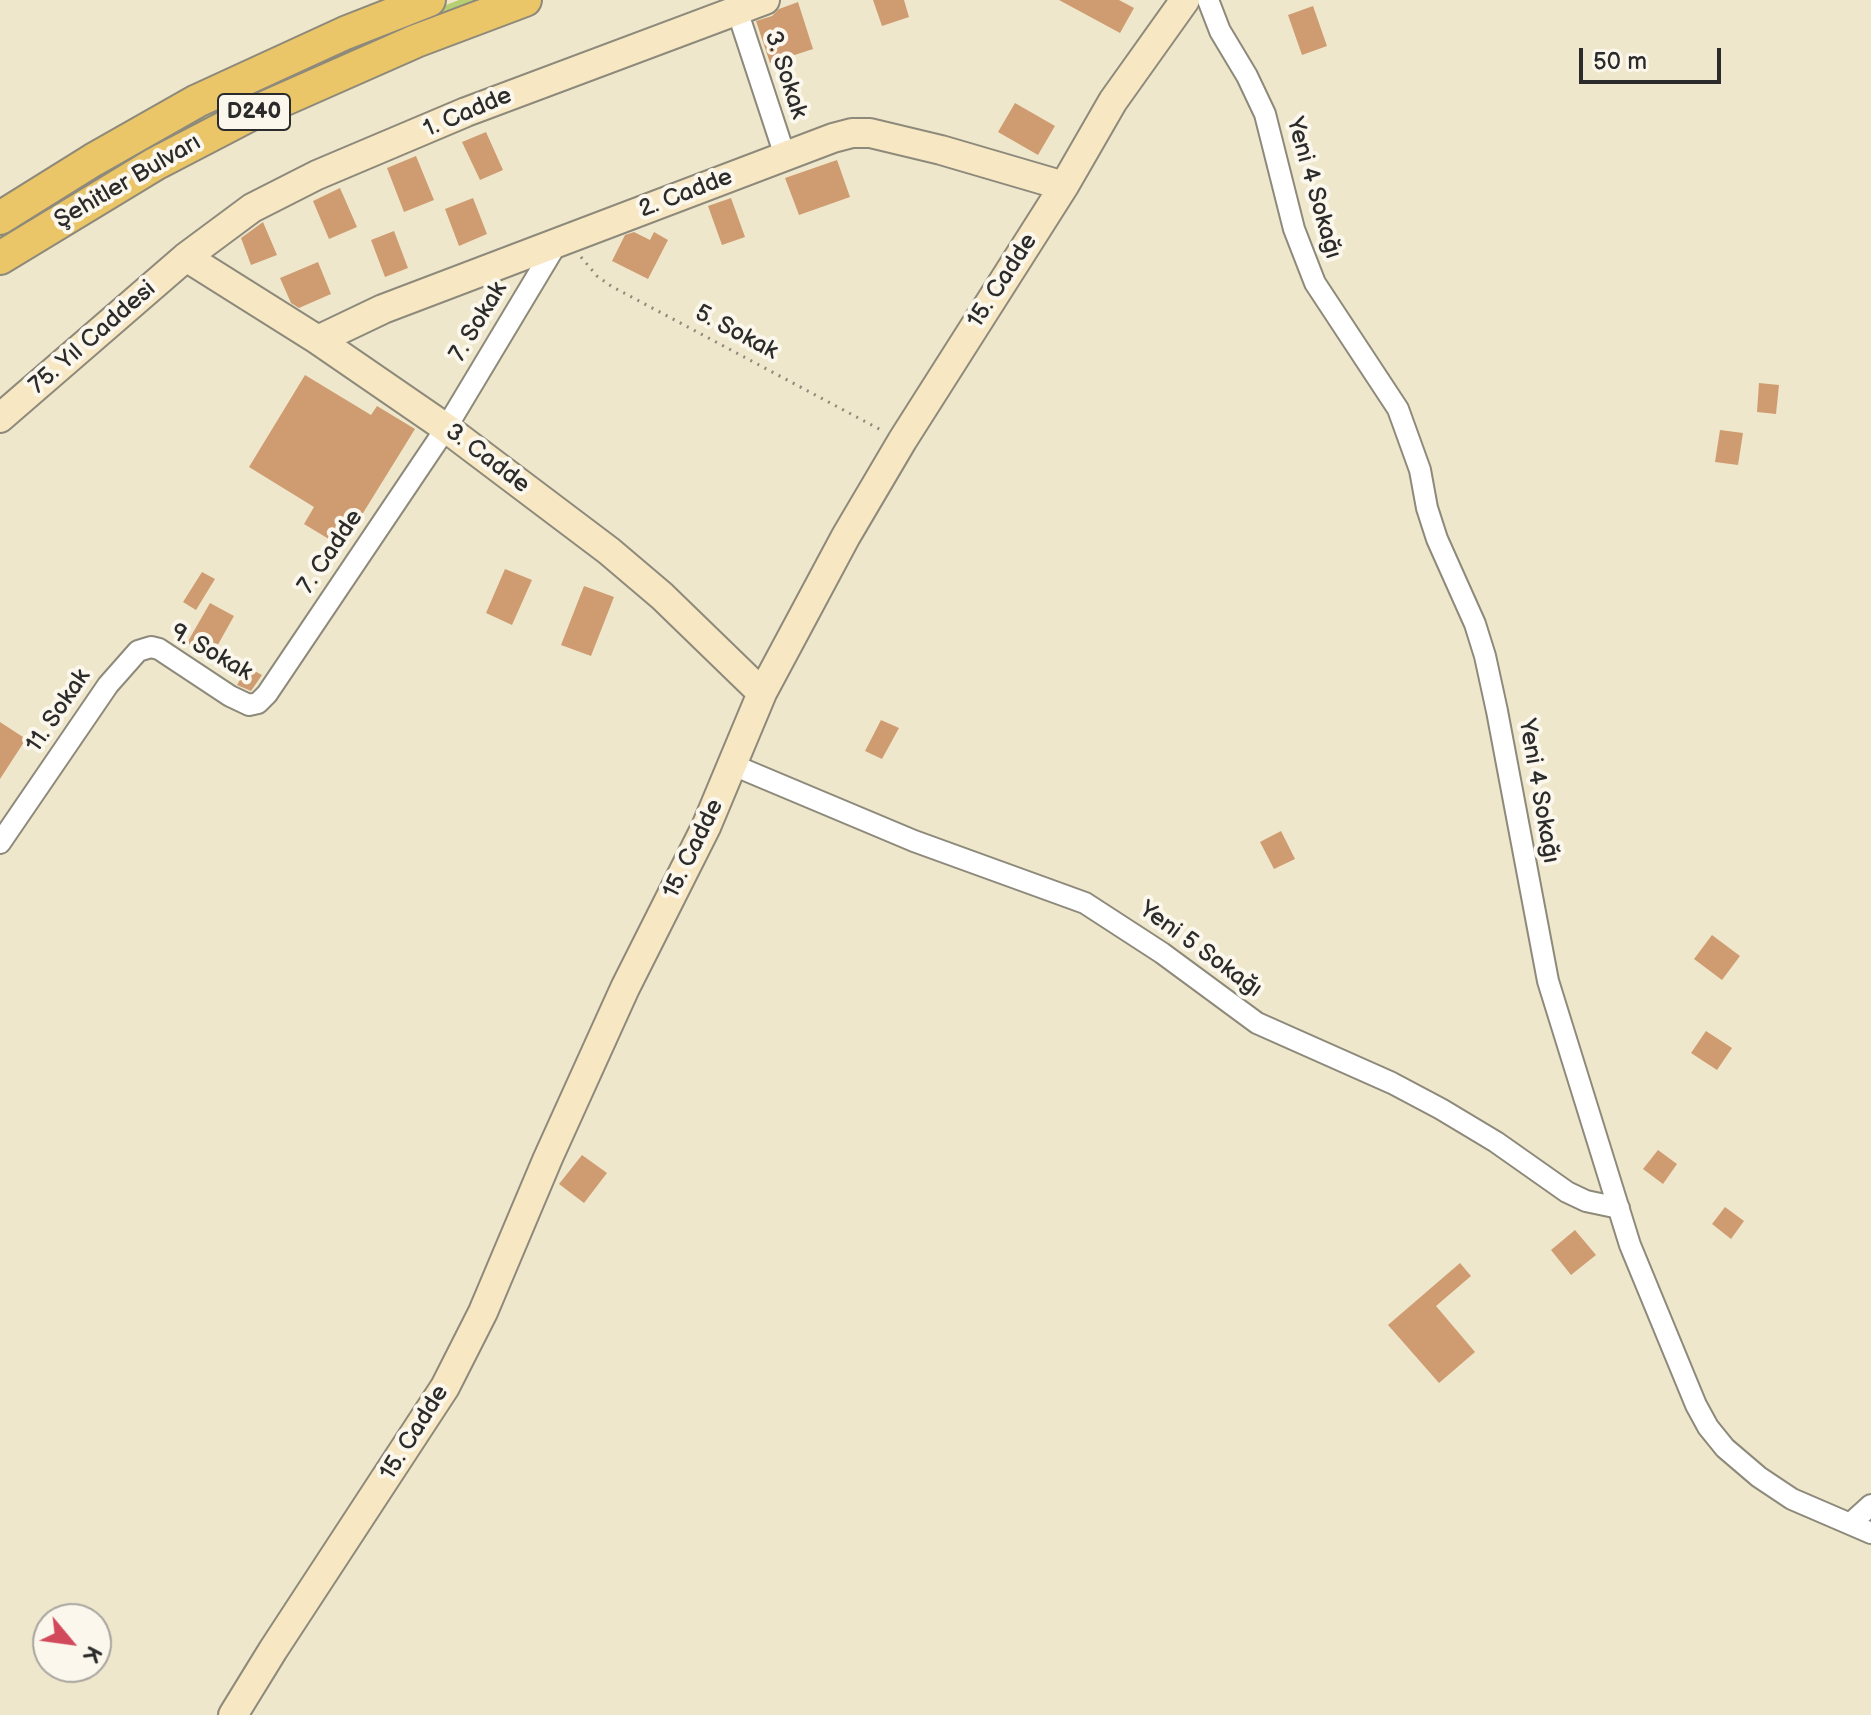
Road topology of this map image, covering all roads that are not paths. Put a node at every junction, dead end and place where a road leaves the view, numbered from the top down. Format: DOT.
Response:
graph roads {
  1 [pos="429,0"];
  2 [pos="525,0"];
  3 [pos="765,0"];
  4 [pos="1185,0"];
  5 [pos="1208,0"];
  6 [pos="737,10"];
  7 [pos="785,156"];
  8 [pos="1064,186"];
  9 [pos="0,218"];
  10 [pos="564,240"];
  11 [pos="186,257"];
  12 [pos="0,258"];
  13 [pos="318,340"];
  14 [pos="0,418"];
  15 [pos="446,428"];
  16 [pos="138,651"];
  17 [pos="762,693"];
  18 [pos="258,703"];
  19 [pos="733,765"];
  20 [pos="0,843"];
  21 [pos="1619,1208"];
  22 [pos="1871,1505"];
  23 [pos="1850,1524"];
  24 [pos="1871,1533"];
  25 [pos="233,1715"];
  1 -- 9 [label="main road, Şehitler Bulvarı / D240"];
  2 -- 12 [label="main road, Şehitler Bulvarı / D240"];
  3 -- 6 [label="street, 1. Cadde"];
  4 -- 8 [label="street, 15. Cadde"];
  5 -- 21 [label="street, Yeni 4 Sokağı"];
  6 -- 7 [label="street, 3. Sokak"];
  6 -- 11 [label="street, 1. Cadde"];
  7 -- 8 [label="street, 2. Cadde"];
  7 -- 10 [label="street, 2. Cadde"];
  8 -- 17 [label="street, 15. Cadde"];
  10 -- 13 [label="street, 2. Cadde"];
  10 -- 15 [label="street, 7. Sokak"];
  11 -- 13 [label="street, 3. Cadde"];
  11 -- 14 [label="street, 75. Yıl Caddesi"];
  13 -- 15 [label="street, 3. Cadde"];
  15 -- 17 [label="street, 3. Cadde"];
  15 -- 18 [label="street, 7. Cadde"];
  16 -- 18 [label="street, 9. Sokak"];
  16 -- 20 [label="street, 11. Sokak"];
  17 -- 19 [label="street, 15. Cadde"];
  19 -- 21 [label="street, Yeni 5 Sokağı"];
  19 -- 25 [label="street, 15. Cadde"];
  21 -- 23 [label="street, Yeni 4 Sokağı"];
  22 -- 23 [label="street"];
  23 -- 24 [label="street, Yeni 4 Sokağı"];
}
